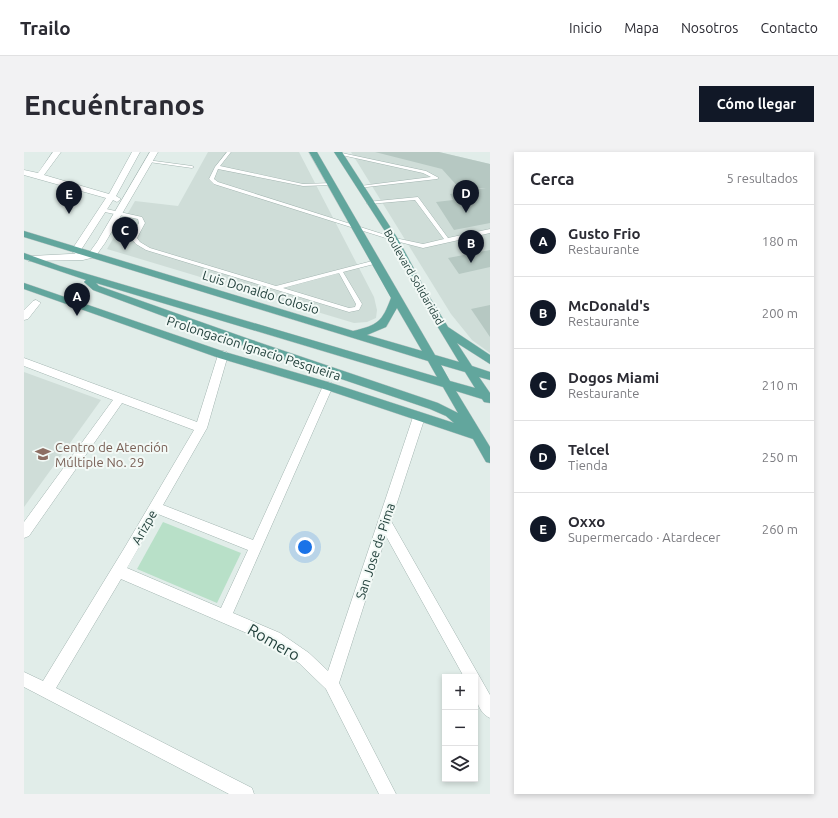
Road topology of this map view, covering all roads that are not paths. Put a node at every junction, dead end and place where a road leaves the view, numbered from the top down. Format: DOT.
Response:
graph roads {
  1 [pos="57,152"];
  2 [pos="136,152"];
  3 [pos="154,152"];
  4 [pos="229,152"];
  5 [pos="314,152"];
  6 [pos="338,153"];
  7 [pos="149,161"];
  8 [pos="217,167"];
  9 [pos="192,168"];
  10 [pos="24,172"];
  11 [pos="40,176"];
  12 [pos="332,184"];
  13 [pos="360,187"];
  14 [pos="111,197"];
  15 [pos="126,201"];
  16 [pos="369,203"];
  17 [pos="102,210"];
  18 [pos="119,214"];
  19 [pos="357,227"];
  20 [pos="490,231"];
  21 [pos="24,234"];
  22 [pos="394,239"];
  23 [pos="446,240"];
  24 [pos="76,251"];
  25 [pos="92,255"];
  26 [pos="28,258"];
  27 [pos="376,262"];
  28 [pos="340,271"];
  29 [pos="79,274"];
  30 [pos="24,286"];
  31 [pos="274,288"];
  32 [pos="396,298"];
  33 [pos="36,303"];
  34 [pos="24,316"];
  35 [pos="443,328"];
  36 [pos="354,334"];
  37 [pos="223,355"];
  38 [pos="431,358"];
  39 [pos="490,360"];
  40 [pos="24,362"];
  41 [pos="468,369"];
  42 [pos="490,376"];
  43 [pos="446,384"];
  44 [pos="328,386"];
  45 [pos="120,398"];
  46 [pos="489,398"];
  47 [pos="419,417"];
  48 [pos="201,428"];
  49 [pos="476,434"];
  50 [pos="490,458"];
  51 [pos="155,506"];
  52 [pos="384,522"];
  53 [pos="25,529"];
  54 [pos="255,548"];
  55 [pos="118,571"];
  56 [pos="225,616"];
  57 [pos="470,674"];
  58 [pos="24,679"];
  59 [pos="331,684"];
  60 [pos="478,688"];
  61 [pos="46,690"];
  62 [pos="490,710"];
  63 [pos="246,794"];
  64 [pos="388,794"];
  1 -- 11 [label="street"];
  2 -- 14 [label="street"];
  3 -- 7 [label="street"];
  4 -- 8 [label="lane"];
  5 -- 12 [label="main road, Boulevard Solidaridad"];
  6 -- 13 [label="main road, Boulevard Solidaridad"];
  6 -- 13 [label="lane"];
  7 -- 9 [label="lane"];
  7 -- 15 [label="street"];
  8 -- 12 [label="lane"];
  8 -- 19 [label="lane"];
  10 -- 11 [label="street"];
  11 -- 14 [label="street"];
  12 -- 19 [label="main road, Boulevard Solidaridad"];
  13 -- 16 [label="main road, Boulevard Solidaridad"];
  14 -- 15 [label="street"];
  14 -- 17 [label="street"];
  15 -- 18 [label="street"];
  16 -- 22 [label="main road, Boulevard Solidaridad"];
  16 -- 23 [label="lane"];
  17 -- 18 [label="lane"];
  17 -- 24 [label="street"];
  18 -- 25 [label="street"];
  18 -- 31 [label="lane"];
  19 -- 22 [label="lane"];
  19 -- 27 [label="main road, Boulevard Solidaridad"];
  20 -- 23 [label="lane"];
  21 -- 24 [label="main road, Luis Donaldo Colosio"];
  22 -- 23 [label="lane"];
  22 -- 35 [label="main road, Boulevard Solidaridad"];
  24 -- 25 [label="main road, Luis Donaldo Colosio"];
  25 -- 26 [label="street"];
  25 -- 36 [label="main road, Luis Donaldo Colosio"];
  26 -- 29 [label="main road"];
  27 -- 28 [label="lane"];
  27 -- 32 [label="main road, Boulevard Solidaridad"];
  28 -- 31 [label="lane"];
  28 -- 31 [label="lane"];
  29 -- 43 [label="main road"];
  29 -- 49 [label="main road"];
  30 -- 37 [label="main road, Prolongacion Ignacio Pesqueira"];
  32 -- 36 [label="main road"];
  32 -- 38 [label="main road, Boulevard Solidaridad"];
  33 -- 34 [label="street"];
  35 -- 39 [label="main road"];
  35 -- 41 [label="main road, Boulevard Solidaridad"];
  36 -- 38 [label="main road, Luis Donaldo Colosio"];
  37 -- 44 [label="main road, Prolongacion Ignacio Pesqueira"];
  37 -- 48 [label="street, Arizpe"];
  38 -- 41 [label="main road, Luis Donaldo Colosio"];
  38 -- 43 [label="main road, Boulevard Solidaridad"];
  40 -- 45 [label="street"];
  41 -- 42 [label="main road, Luis Donaldo Colosio"];
  41 -- 46 [label="main road, Boulevard Solidaridad"];
  43 -- 46 [label="main road"];
  43 -- 49 [label="main road, Boulevard Solidaridad"];
  44 -- 47 [label="main road, Prolongacion Ignacio Pesqueira"];
  44 -- 54 [label="street"];
  45 -- 48 [label="street"];
  45 -- 53 [label="street"];
  47 -- 49 [label="main road, Prolongacion Ignacio Pesqueira"];
  47 -- 52 [label="street, San Jose de Pima"];
  48 -- 51 [label="street, Arizpe"];
  49 -- 50 [label="main road, Boulevard Solidaridad"];
  51 -- 54 [label="street"];
  51 -- 55 [label="street, Arizpe"];
  52 -- 57 [label="street"];
  52 -- 59 [label="street, San Jose de Pima"];
  54 -- 56 [label="street"];
  55 -- 56 [label="street, Romero"];
  55 -- 61 [label="street, Arizpe"];
  56 -- 59 [label="street, Romero"];
  58 -- 61 [label="street"];
  59 -- 64 [label="street, Romero"];
  60 -- 62 [label="street"];
  61 -- 63 [label="street"];
}
